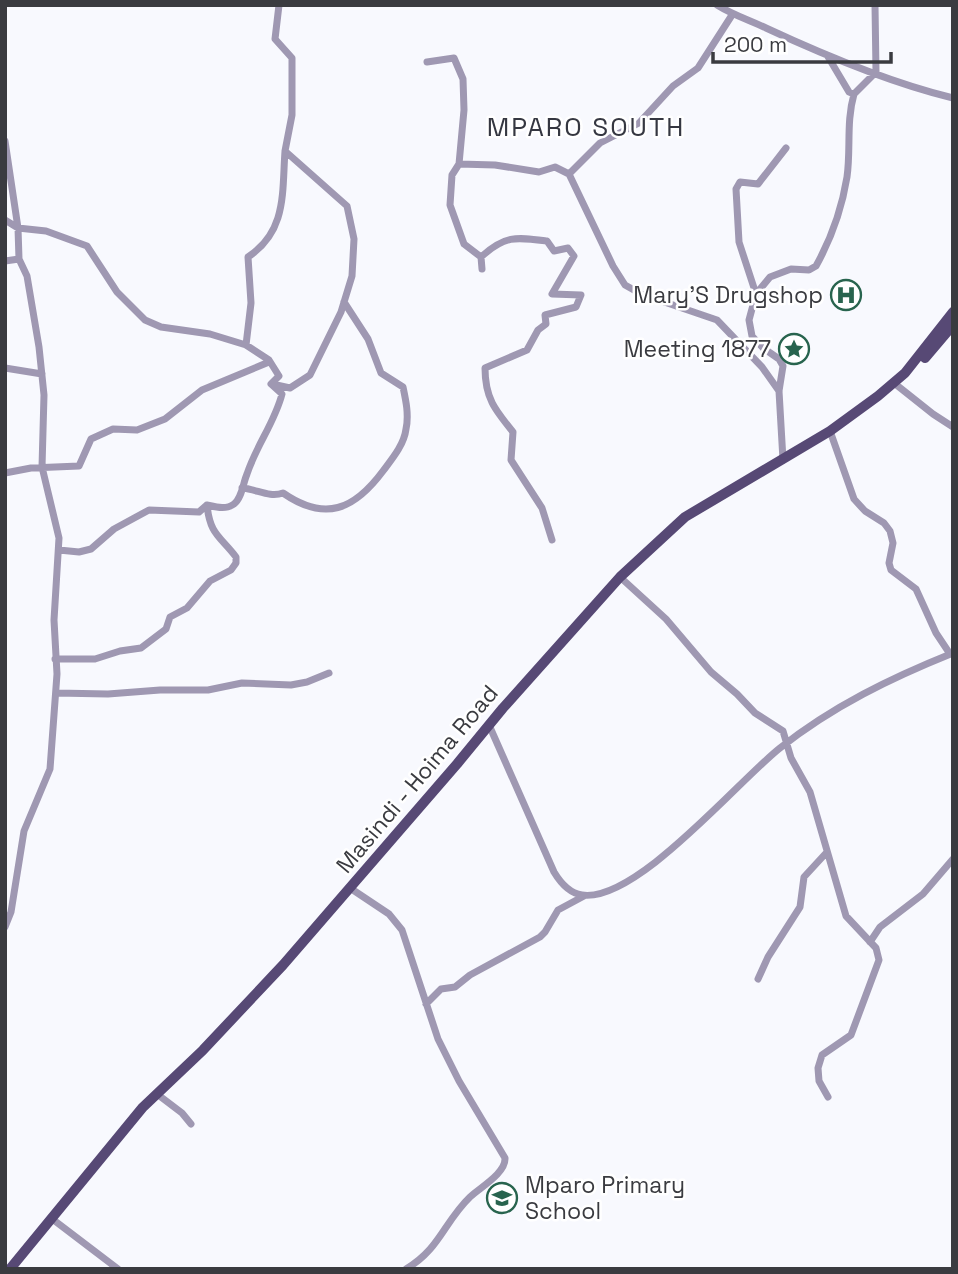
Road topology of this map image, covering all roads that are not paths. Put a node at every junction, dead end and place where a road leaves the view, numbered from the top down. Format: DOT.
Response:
graph roads {
  1 [pos="279,5"];
  2 [pos="717,5"];
  3 [pos="875,5"];
  4 [pos="732,15"];
  5 [pos="827,55"];
  6 [pos="427,62"];
  7 [pos="876,72"];
  8 [pos="854,94"];
  9 [pos="953,98"];
  10 [pos="5,141"];
  11 [pos="786,148"];
  12 [pos="285,151"];
  13 [pos="458,164"];
  14 [pos="569,174"];
  15 [pos="5,220"];
  16 [pos="19,228"];
  17 [pos="481,257"];
  18 [pos="19,259"];
  19 [pos="5,261"];
  20 [pos="482,269"];
  21 [pos="756,294"];
  22 [pos="344,302"];
  23 [pos="953,312"];
  24 [pos="953,324"];
  25 [pos="246,345"];
  26 [pos="269,362"];
  27 [pos="5,368"];
  28 [pos="905,373"];
  29 [pos="42,374"];
  30 [pos="271,383"];
  31 [pos="894,383"];
  32 [pos="779,391"];
  33 [pos="953,427"];
  34 [pos="830,431"];
  35 [pos="783,460"];
  36 [pos="42,467"];
  37 [pos="5,473"];
  38 [pos="242,488"];
  39 [pos="207,505"];
  40 [pos="552,540"];
  41 [pos="59,550"];
  42 [pos="620,577"];
  43 [pos="951,653"];
  44 [pos="55,659"];
  45 [pos="329,673"];
  46 [pos="56,693"];
  47 [pos="489,725"];
  48 [pos="786,743"];
  49 [pos="827,852"];
  50 [pos="953,859"];
  51 [pos="350,888"];
  52 [pos="584,896"];
  53 [pos="5,927"];
  54 [pos="870,942"];
  55 [pos="758,979"];
  56 [pos="426,1004"];
  57 [pos="157,1094"];
  58 [pos="828,1097"];
  59 [pos="191,1124"];
  60 [pos="51,1218"];
  61 [pos="14,1267"];
  62 [pos="118,1269"];
  63 [pos="406,1269"];
  1 -- 12 [label="street"];
  2 -- 4 [label="street"];
  3 -- 7 [label="street"];
  4 -- 5 [label="street"];
  4 -- 14 [label="street"];
  5 -- 7 [label="street"];
  5 -- 8 [label="street"];
  6 -- 13 [label="street"];
  7 -- 8 [label="street"];
  7 -- 9 [label="street"];
  8 -- 21 [label="street"];
  10 -- 16 [label="street"];
  11 -- 21 [label="street"];
  12 -- 22 [label="street"];
  12 -- 25 [label="street"];
  13 -- 14 [label="street"];
  13 -- 17 [label="street"];
  14 -- 32 [label="street"];
  15 -- 16 [label="street"];
  16 -- 18 [label="street"];
  16 -- 25 [label="street"];
  17 -- 20 [label="street"];
  17 -- 40 [label="street"];
  18 -- 19 [label="street"];
  18 -- 29 [label="street"];
  21 -- 32 [label="street"];
  22 -- 30 [label="street"];
  22 -- 38 [label="street"];
  23 -- 28 [label="main road, Masindi - Hoima Road"];
  24 -- 28 [label="main road, Masindi - Hoima Road"];
  25 -- 26 [label="street"];
  26 -- 30 [label="street"];
  26 -- 36 [label="street"];
  27 -- 29 [label="street"];
  28 -- 31 [label="main road, Masindi - Hoima Road"];
  29 -- 36 [label="street"];
  30 -- 38 [label="street"];
  31 -- 33 [label="street"];
  31 -- 34 [label="main road, Masindi - Hoima Road"];
  32 -- 35 [label="street"];
  34 -- 35 [label="main road, Masindi - Hoima Road"];
  34 -- 43 [label="street"];
  35 -- 42 [label="main road, Masindi - Hoima Road"];
  36 -- 37 [label="street"];
  36 -- 41 [label="street"];
  38 -- 39 [label="street"];
  39 -- 41 [label="street"];
  39 -- 44 [label="street"];
  41 -- 44 [label="street"];
  42 -- 47 [label="main road, Masindi - Hoima Road"];
  42 -- 48 [label="street"];
  43 -- 48 [label="street"];
  44 -- 46 [label="street"];
  45 -- 46 [label="street"];
  46 -- 53 [label="street"];
  47 -- 51 [label="main road, Masindi - Hoima Road"];
  47 -- 52 [label="street"];
  48 -- 49 [label="street"];
  48 -- 52 [label="street"];
  49 -- 54 [label="street"];
  49 -- 55 [label="street"];
  50 -- 54 [label="street"];
  51 -- 56 [label="street"];
  51 -- 57 [label="main road, Masindi - Hoima Road"];
  52 -- 56 [label="street"];
  54 -- 58 [label="street"];
  56 -- 63 [label="street"];
  57 -- 59 [label="street"];
  57 -- 60 [label="main road, Masindi - Hoima Road"];
  60 -- 61 [label="main road, Masindi - Hoima Road"];
  60 -- 62 [label="street"];
}
